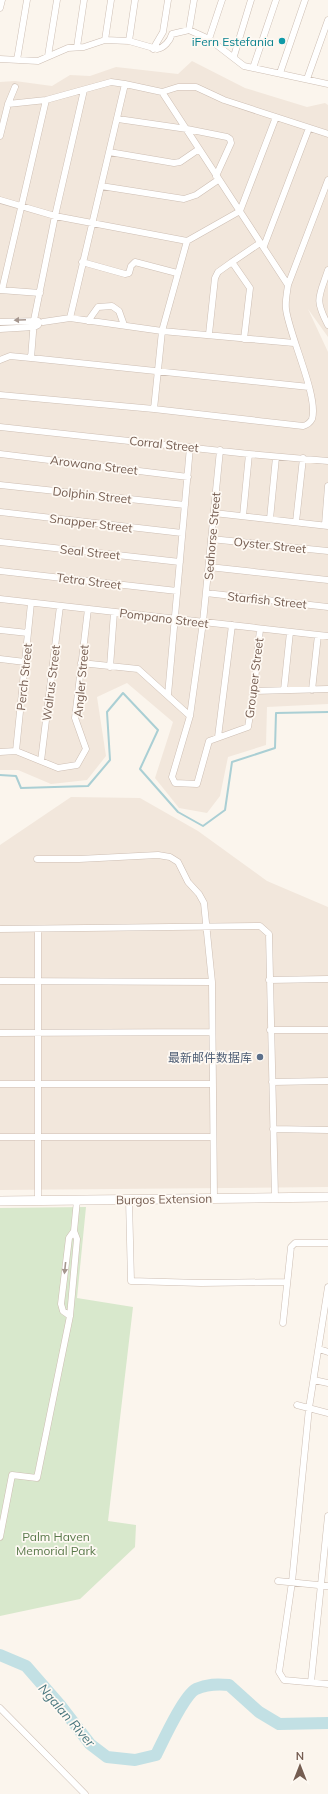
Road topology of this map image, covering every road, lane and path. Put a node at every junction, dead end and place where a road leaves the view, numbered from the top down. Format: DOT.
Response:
graph roads {
  1 [pos="2,0"];
  2 [pos="27,0"];
  3 [pos="57,0"];
  4 [pos="84,0"];
  5 [pos="111,0"];
  6 [pos="135,0"];
  7 [pos="168,0"];
  8 [pos="194,0"];
  9 [pos="222,0"];
  10 [pos="251,0"];
  11 [pos="276,0"];
  12 [pos="305,0"];
  13 [pos="0,8"];
  14 [pos="328,20"];
  15 [pos="189,30"];
  16 [pos="163,32"];
  17 [pos="172,34"];
  18 [pos="209,39"];
  19 [pos="104,40"];
  20 [pos="128,41"];
  21 [pos="77,47"];
  22 [pos="153,49"];
  23 [pos="48,56"];
  24 [pos="234,56"];
  25 [pos="0,59"];
  26 [pos="17,60"];
  27 [pos="253,68"];
  28 [pos="280,73"];
  29 [pos="307,79"];
  30 [pos="125,84"];
  31 [pos="328,84"];
  32 [pos="15,87"];
  33 [pos="84,90"];
  34 [pos="162,92"];
  35 [pos="46,100"];
  36 [pos="8,104"];
  37 [pos="276,117"];
  38 [pos="118,119"];
  39 [pos="309,128"];
  40 [pos="187,129"];
  41 [pos="328,134"];
  42 [pos="0,136"];
  43 [pos="199,150"];
  44 [pos="109,152"];
  45 [pos="217,178"];
  46 [pos="328,180"];
  47 [pos="101,186"];
  48 [pos="0,200"];
  49 [pos="22,206"];
  50 [pos="240,211"];
  51 [pos="55,216"];
  52 [pos="91,223"];
  53 [pos="187,241"];
  54 [pos="262,244"];
  55 [pos="82,262"];
  56 [pos="232,262"];
  57 [pos="328,270"];
  58 [pos="177,273"];
  59 [pos="288,285"];
  60 [pos="1,290"];
  61 [pos="40,293"];
  62 [pos="70,318"];
  63 [pos="34,320"];
  64 [pos="88,321"];
  65 [pos="0,322"];
  66 [pos="43,322"];
  67 [pos="124,325"];
  68 [pos="328,325"];
  69 [pos="34,327"];
  70 [pos="0,328"];
  71 [pos="162,331"];
  72 [pos="209,334"];
  73 [pos="244,339"];
  74 [pos="294,343"];
  75 [pos="32,358"];
  76 [pos="0,360"];
  77 [pos="157,371"];
  78 [pos="309,387"];
  79 [pos="0,395"];
  80 [pos="154,409"];
  81 [pos="0,427"];
  82 [pos="190,447"];
  83 [pos="220,450"];
  84 [pos="0,454"];
  85 [pos="249,454"];
  86 [pos="276,457"];
  87 [pos="303,458"];
  88 [pos="328,461"];
  89 [pos="188,476"];
  90 [pos="0,485"];
  91 [pos="328,486"];
  92 [pos="185,505"];
  93 [pos="0,512"];
  94 [pos="214,513"];
  95 [pos="243,516"];
  96 [pos="270,519"];
  97 [pos="296,522"];
  98 [pos="326,526"];
  99 [pos="182,533"];
  100 [pos="211,539"];
  101 [pos="0,542"];
  102 [pos="328,551"];
  103 [pos="180,562"];
  104 [pos="209,567"];
  105 [pos="0,571"];
  106 [pos="328,580"];
  107 [pos="177,591"];
  108 [pos="206,593"];
  109 [pos="0,599"];
  110 [pos="32,603"];
  111 [pos="60,606"];
  112 [pos="328,606"];
  113 [pos="88,609"];
  114 [pos="114,612"];
  115 [pos="174,619"];
  116 [pos="204,622"];
  117 [pos="232,626"];
  118 [pos="260,629"];
  119 [pos="0,630"];
  120 [pos="290,632"];
  121 [pos="28,633"];
  122 [pos="318,635"];
  123 [pos="328,636"];
  124 [pos="0,659"];
  125 [pos="25,662"];
  126 [pos="81,663"];
  127 [pos="110,667"];
  128 [pos="328,689"];
  129 [pos="284,690"];
  130 [pos="312,690"];
  131 [pos="254,691"];
  132 [pos="168,695"];
  133 [pos="190,716"];
  134 [pos="218,737"];
  135 [pos="16,751"];
  136 [pos="0,752"];
  137 [pos="42,761"];
  138 [pos="37,859"];
  139 [pos="206,926"];
  140 [pos="0,929"];
  141 [pos="38,929"];
  142 [pos="328,978"];
  143 [pos="269,980"];
  144 [pos="0,981"];
  145 [pos="38,981"];
  146 [pos="212,982"];
  147 [pos="270,1030"];
  148 [pos="328,1030"];
  149 [pos="0,1032"];
  150 [pos="38,1032"];
  151 [pos="212,1032"];
  152 [pos="328,1081"];
  153 [pos="272,1082"];
  154 [pos="0,1084"];
  155 [pos="38,1084"];
  156 [pos="213,1084"];
  157 [pos="273,1129"];
  158 [pos="328,1130"];
  159 [pos="0,1137"];
  160 [pos="213,1137"];
  161 [pos="38,1138"];
  162 [pos="328,1197"];
  163 [pos="214,1198"];
  164 [pos="275,1198"];
  165 [pos="77,1200"];
  166 [pos="129,1200"];
  167 [pos="0,1201"];
  168 [pos="38,1201"];
  169 [pos="74,1231"];
  170 [pos="328,1243"];
  171 [pos="287,1282"];
  172 [pos="328,1287"];
  173 [pos="70,1316"];
  174 [pos="326,1322"];
  175 [pos="283,1323"];
  176 [pos="319,1350"];
  177 [pos="328,1352"];
  178 [pos="314,1380"];
  179 [pos="328,1383"];
  180 [pos="297,1405"];
  181 [pos="309,1408"];
  182 [pos="328,1413"];
  183 [pos="328,1516"];
  184 [pos="0,1537"];
  185 [pos="278,1581"];
  186 [pos="292,1582"];
  187 [pos="321,1586"];
  188 [pos="328,1586"];
  189 [pos="311,1682"];
  190 [pos="328,1684"];
  191 [pos="0,1708"];
  192 [pos="85,1794"];
  1 -- 13 [label="street"];
  2 -- 26 [label="street"];
  3 -- 23 [label="street"];
  4 -- 21 [label="street"];
  5 -- 19 [label="street"];
  6 -- 20 [label="street"];
  7 -- 16 [label="street"];
  8 -- 15 [label="street"];
  9 -- 18 [label="street"];
  10 -- 24 [label="street"];
  11 -- 27 [label="street"];
  12 -- 28 [label="street"];
  14 -- 29 [label="street"];
  15 -- 17 [label="street"];
  15 -- 18 [label="street"];
  16 -- 17 [label="street"];
  16 -- 22 [label="street"];
  17 -- 22 [label="street"];
  18 -- 24 [label="street"];
  19 -- 20 [label="street"];
  19 -- 21 [label="street"];
  20 -- 22 [label="street"];
  21 -- 23 [label="street"];
  23 -- 26 [label="street"];
  24 -- 27 [label="street"];
  25 -- 26 [label="street"];
  27 -- 28 [label="street"];
  28 -- 29 [label="street"];
  29 -- 31 [label="street"];
  30 -- 33 [label="street"];
  30 -- 34 [label="street"];
  30 -- 38 [label="street"];
  32 -- 36 [label="street"];
  33 -- 35 [label="street"];
  33 -- 51 [label="street"];
  34 -- 37 [label="street"];
  34 -- 40 [label="street"];
  35 -- 36 [label="street"];
  35 -- 49 [label="street"];
  36 -- 42 [label="street"];
  37 -- 39 [label="street"];
  37 -- 50 [label="street"];
  38 -- 40 [label="street"];
  38 -- 44 [label="street"];
  39 -- 41 [label="street"];
  39 -- 54 [label="street"];
  40 -- 43 [label="street"];
  40 -- 45 [label="street"];
  43 -- 44 [label="street"];
  43 -- 45 [label="street"];
  44 -- 47 [label="street"];
  45 -- 47 [label="street"];
  45 -- 50 [label="street"];
  46 -- 59 [label="street"];
  47 -- 52 [label="street"];
  48 -- 49 [label="street"];
  49 -- 51 [label="street"];
  49 -- 60 [label="street"];
  50 -- 53 [label="street"];
  50 -- 54 [label="street"];
  51 -- 52 [label="street"];
  51 -- 61 [label="street"];
  52 -- 53 [label="street"];
  52 -- 55 [label="street"];
  53 -- 58 [label="street"];
  54 -- 56 [label="street"];
  54 -- 59 [label="street"];
  55 -- 58 [label="street"];
  55 -- 62 [label="street"];
  56 -- 72 [label="street"];
  56 -- 73 [label="street"];
  57 -- 68 [label="street"];
  58 -- 71 [label="street"];
  59 -- 74 [label="street"];
  60 -- 61 [label="street"];
  61 -- 63 [label="street"];
  62 -- 64 [label="street"];
  62 -- 66 [label="street"];
  63 -- 65 [label="street, one-way"];
  63 -- 66 [label="street"];
  63 -- 69 [label="street"];
  64 -- 67 [label="street"];
  64 -- 67 [label="street"];
  66 -- 69 [label="street"];
  67 -- 71 [label="street"];
  69 -- 70 [label="street"];
  69 -- 75 [label="street"];
  71 -- 72 [label="street"];
  71 -- 77 [label="street"];
  72 -- 73 [label="street"];
  73 -- 74 [label="street"];
  74 -- 78 [label="street"];
  75 -- 76 [label="street"];
  75 -- 77 [label="street"];
  77 -- 78 [label="street"];
  77 -- 80 [label="street"];
  78 -- 80 [label="street"];
  79 -- 80 [label="street"];
  81 -- 82 [label="street, Corral Street"];
  82 -- 83 [label="street, Corral Street"];
  82 -- 89 [label="street"];
  83 -- 85 [label="street, Corral Street"];
  83 -- 94 [label="street, Seahorse Street"];
  84 -- 89 [label="street, Arowana Street"];
  85 -- 86 [label="street, Corral Street"];
  85 -- 95 [label="street"];
  86 -- 87 [label="street, Corral Street"];
  86 -- 96 [label="street"];
  87 -- 88 [label="street, Corral Street"];
  87 -- 97 [label="street"];
  89 -- 92 [label="street"];
  90 -- 92 [label="street, Dolphin Street"];
  91 -- 98 [label="street"];
  92 -- 99 [label="street"];
  93 -- 99 [label="street, Snapper Street"];
  94 -- 95 [label="street"];
  94 -- 100 [label="street, Seahorse Street"];
  95 -- 96 [label="street"];
  96 -- 97 [label="street"];
  97 -- 98 [label="street"];
  99 -- 103 [label="street"];
  100 -- 102 [label="street, Oyster Street"];
  100 -- 104 [label="street, Seahorse Street"];
  101 -- 103 [label="street, Seal Street"];
  103 -- 107 [label="street"];
  104 -- 106 [label="street"];
  104 -- 108 [label="street, Seahorse Street"];
  105 -- 107 [label="street, Tetra Street"];
  107 -- 115 [label="street"];
  108 -- 112 [label="street, Starfish Street"];
  108 -- 116 [label="street, Seahorse Street"];
  109 -- 110 [label="street, Pompano Street"];
  110 -- 111 [label="street, Pompano Street"];
  110 -- 121 [label="street, Perch Street"];
  111 -- 113 [label="street, Pompano Street"];
  111 -- 137 [label="street, Walrus Street"];
  113 -- 114 [label="street, Pompano Street"];
  113 -- 126 [label="street, Angler Street"];
  114 -- 115 [label="street, Pompano Street"];
  114 -- 127 [label="street"];
  115 -- 116 [label="street, Pompano Street"];
  115 -- 132 [label="street"];
  116 -- 117 [label="street, Pompano Street"];
  116 -- 133 [label="street, Seahorse Street"];
  117 -- 118 [label="street, Pompano Street"];
  117 -- 134 [label="street"];
  118 -- 120 [label="street, Pompano Street"];
  118 -- 131 [label="street, Grouper Street"];
  119 -- 121 [label="street"];
  120 -- 122 [label="street, Pompano Street"];
  120 -- 129 [label="street"];
  121 -- 125 [label="street, Perch Street"];
  122 -- 123 [label="street, Pompano Street"];
  122 -- 130 [label="street"];
  124 -- 125 [label="street"];
  125 -- 135 [label="street, Perch Street"];
  126 -- 127 [label="street"];
  126 -- 137 [label="street, Angler Street"];
  127 -- 132 [label="street"];
  128 -- 130 [label="street"];
  129 -- 130 [label="street"];
  129 -- 131 [label="street"];
  131 -- 134 [label="street, Grouper Street"];
  132 -- 133 [label="street"];
  133 -- 134 [label="street, Seahorse Street"];
  135 -- 136 [label="street"];
  135 -- 137 [label="street"];
  138 -- 139 [label="street"];
  139 -- 141 [label="street"];
  139 -- 143 [label="street"];
  139 -- 146 [label="street"];
  140 -- 141 [label="street"];
  141 -- 145 [label="street"];
  142 -- 143 [label="street"];
  143 -- 147 [label="street"];
  144 -- 145 [label="street"];
  145 -- 146 [label="street"];
  145 -- 150 [label="street"];
  146 -- 151 [label="street"];
  147 -- 148 [label="street"];
  147 -- 153 [label="street"];
  149 -- 150 [label="street"];
  150 -- 151 [label="street"];
  150 -- 155 [label="street"];
  151 -- 156 [label="street"];
  152 -- 153 [label="street"];
  153 -- 157 [label="street"];
  154 -- 155 [label="street"];
  155 -- 156 [label="street"];
  155 -- 161 [label="street"];
  156 -- 160 [label="street"];
  157 -- 158 [label="street"];
  157 -- 164 [label="street"];
  159 -- 161 [label="street"];
  160 -- 161 [label="street"];
  160 -- 163 [label="street"];
  161 -- 168 [label="street"];
  162 -- 164 [label="main road, Burgos Extension"];
  163 -- 164 [label="main road, Burgos Extension"];
  163 -- 166 [label="main road, Burgos Extension"];
  165 -- 166 [label="main road, Burgos Extension"];
  165 -- 168 [label="main road, Burgos Extension"];
  165 -- 169 [label="street"];
  166 -- 171 [label="street"];
  167 -- 168 [label="main road, Burgos Extension"];
  169 -- 173 [label="street"];
  169 -- 173 [label="street, one-way"];
  170 -- 171 [label="street"];
  171 -- 175 [label="street"];
  172 -- 174 [label="street"];
  173 -- 184 [label="street"];
  174 -- 176 [label="street"];
  176 -- 177 [label="street"];
  176 -- 178 [label="street"];
  178 -- 179 [label="street"];
  178 -- 181 [label="street"];
  180 -- 181 [label="street"];
  181 -- 182 [label="street"];
  181 -- 186 [label="street"];
  183 -- 187 [label="street"];
  185 -- 186 [label="street"];
  186 -- 187 [label="street"];
  186 -- 189 [label="street"];
  187 -- 188 [label="street"];
  187 -- 189 [label="street"];
  189 -- 190 [label="street"];
  191 -- 192 [label="street"];
}
